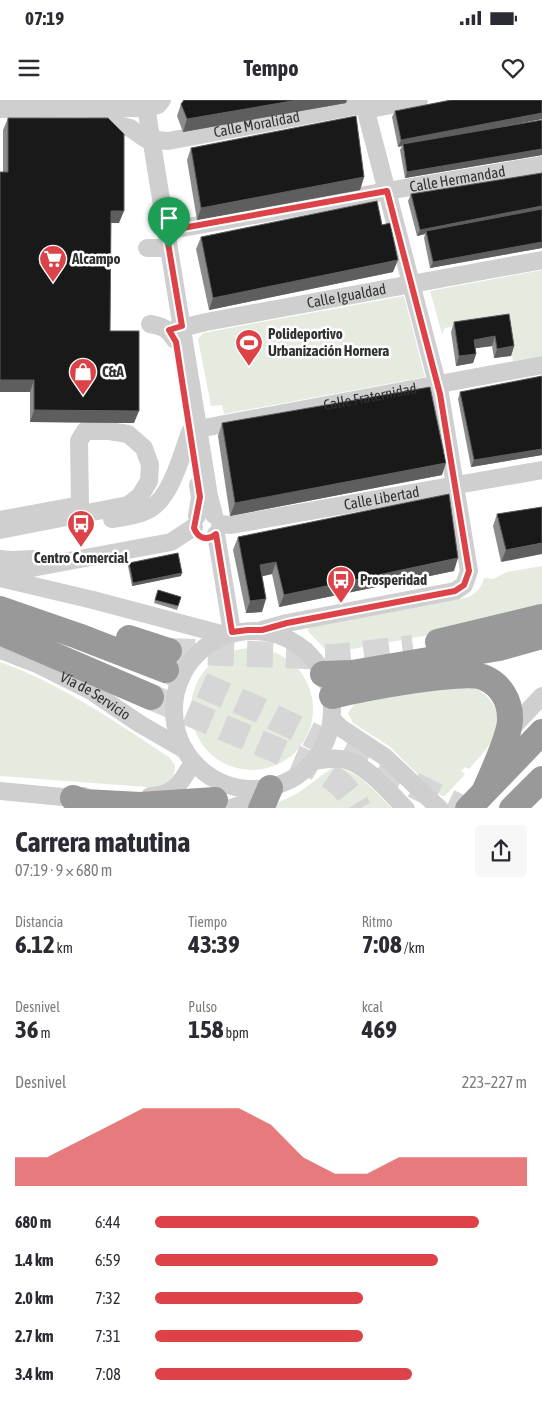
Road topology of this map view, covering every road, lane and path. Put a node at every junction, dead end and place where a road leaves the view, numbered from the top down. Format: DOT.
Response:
graph roads {
  1 [pos="419,100"];
  2 [pos="153,103"];
  3 [pos="364,105"];
  4 [pos="11,106"];
  5 [pos="40,125"];
  6 [pos="151,138"];
  7 [pos="542,165"];
  8 [pos="387,191"];
  9 [pos="168,239"];
  10 [pos="147,248"];
  11 [pos="542,260"];
  12 [pos="411,284"];
  13 [pos="150,324"];
  14 [pos="176,328"];
  15 [pos="542,366"];
  16 [pos="437,384"];
  17 [pos="194,431"];
  18 [pos="542,470"];
  19 [pos="456,486"];
  20 [pos="0,520"];
  21 [pos="208,523"];
  22 [pos="31,524"];
  23 [pos="0,530"];
  24 [pos="0,559"];
  25 [pos="73,562"];
  26 [pos="0,574"];
  27 [pos="0,578"];
  28 [pos="0,606"];
  29 [pos="0,609"];
  30 [pos="542,617"];
  31 [pos="0,623"];
  32 [pos="262,630"];
  33 [pos="0,632"];
  34 [pos="229,634"];
  35 [pos="542,636"];
  36 [pos="414,648"];
  37 [pos="0,650"];
  38 [pos="161,674"];
  39 [pos="542,696"];
  40 [pos="329,697"];
  41 [pos="542,732"];
  42 [pos="506,734"];
  43 [pos="189,756"];
  44 [pos="315,761"];
  45 [pos="542,779"];
  46 [pos="486,790"];
  47 [pos="0,792"];
  48 [pos="264,795"];
  49 [pos="73,798"];
  50 [pos="222,804"];
  51 [pos="436,805"];
  52 [pos="406,808"];
  53 [pos="468,808"];
  54 [pos="512,808"];
  1 -- 3 [label="street, Calle Moralidad"];
  2 -- 4 [label="street"];
  2 -- 6 [label="street"];
  3 -- 6 [label="street, Calle Moralidad"];
  3 -- 8 [label="street"];
  5 -- 6 [label="street"];
  6 -- 9 [label="street"];
  7 -- 8 [label="street, Calle Hermandad"];
  8 -- 9 [label="street, Calle Hermandad"];
  8 -- 12 [label="street"];
  9 -- 10 [label="street, Calle Hermandad"];
  9 -- 14 [label="street"];
  11 -- 12 [label="street, Calle Igualdad"];
  12 -- 14 [label="street, Calle Igualdad"];
  12 -- 16 [label="street"];
  13 -- 14 [label="street"];
  14 -- 17 [label="street"];
  15 -- 16 [label="street, Calle Fraternidad"];
  16 -- 17 [label="street, Calle Fraternidad"];
  16 -- 19 [label="street"];
  17 -- 21 [label="street"];
  17 -- 22 [label="street"];
  18 -- 19 [label="street, Calle Libertad"];
  19 -- 21 [label="street, Calle Libertad"];
  19 -- 32 [label="street"];
  20 -- 22 [label="street"];
  21 -- 25 [label="street, Calle Libertad"];
  21 -- 34 [label="street"];
  22 -- 23 [label="street"];
  24 -- 25 [label="street"];
  25 -- 26 [label="street, Calle Libertad"];
  27 -- 34 [label="street"];
  28 -- 38 [label="highway"];
  29 -- 38 [label="highway"];
  30 -- 36 [label="highway"];
  31 -- 38 [label="highway"];
  32 -- 34 [label="street"];
  32 -- 40 [label="street"];
  33 -- 38 [label="highway"];
  34 -- 43 [label="street"];
  35 -- 40 [label="highway"];
  37 -- 43 [label="street, Vía de Servicio"];
  39 -- 42 [label="street"];
  40 -- 42 [label="highway"];
  40 -- 44 [label="street"];
  40 -- 51 [label="street"];
  41 -- 46 [label="highway"];
  42 -- 46 [label="highway"];
  43 -- 48 [label="street"];
  43 -- 49 [label="street"];
  44 -- 48 [label="street"];
  44 -- 52 [label="street"];
  45 -- 54 [label="highway"];
  46 -- 53 [label="highway"];
  47 -- 49 [label="street"];
  48 -- 50 [label="street"];
  49 -- 50 [label="highway"];
}
